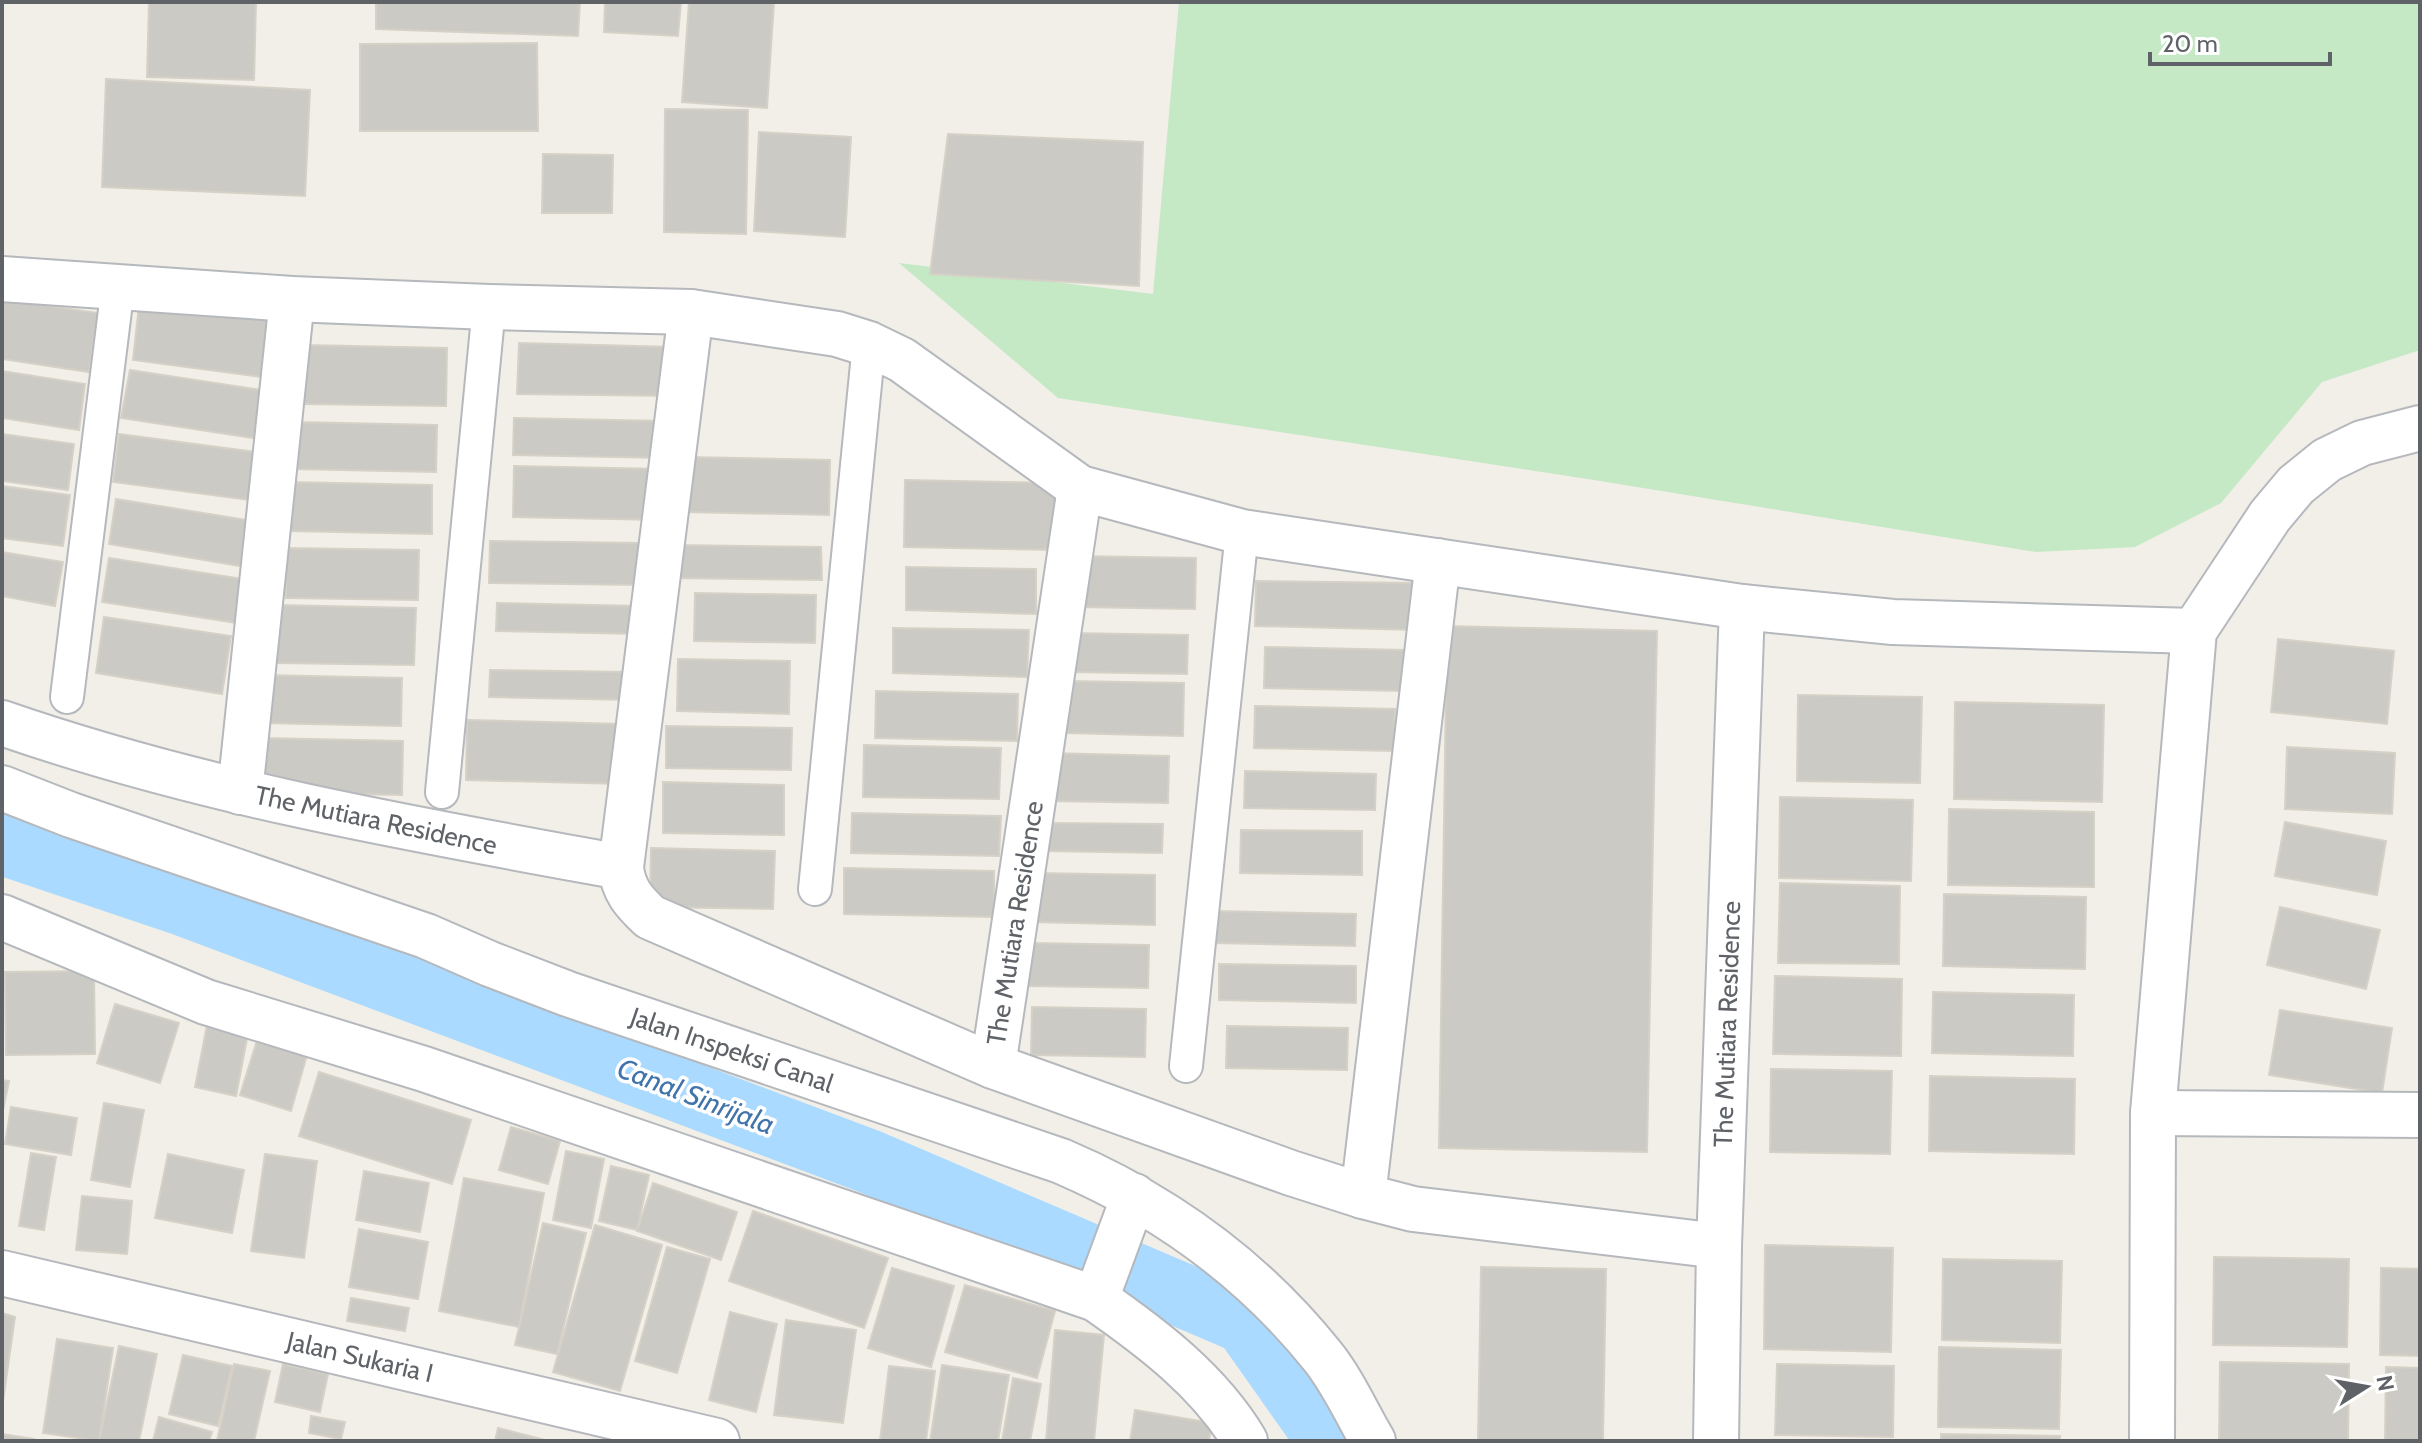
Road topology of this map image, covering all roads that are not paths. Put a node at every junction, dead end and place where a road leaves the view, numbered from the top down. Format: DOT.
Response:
graph roads {
  1 [pos="2,279"];
  2 [pos="118,286"];
  3 [pos="292,299"];
  4 [pos="489,307"];
  5 [pos="691,312"];
  6 [pos="869,344"];
  7 [pos="2420,428"];
  8 [pos="1080,488"];
  9 [pos="1242,532"];
  10 [pos="1438,561"];
  11 [pos="1742,607"];
  12 [pos="2194,631"];
  13 [pos="67,697"];
  14 [pos="2,723"];
  15 [pos="2,788"];
  16 [pos="240,792"];
  17 [pos="442,792"];
  18 [pos="621,867"];
  19 [pos="815,889"];
  20 [pos="2,917"];
  21 [pos="993,1066"];
  22 [pos="1186,1066"];
  23 [pos="2153,1113"];
  24 [pos="2420,1115"];
  25 [pos="1363,1196"];
  26 [pos="1132,1202"];
  27 [pos="1719,1246"];
  28 [pos="2,1273"];
  29 [pos="1099,1291"];
  30 [pos="708,1440"];
  31 [pos="1245,1441"];
  32 [pos="1373,1441"];
  33 [pos="1716,1441"];
  34 [pos="2152,1441"];
  1 -- 2 [label="street"];
  2 -- 3 [label="street"];
  2 -- 13 [label="lane"];
  3 -- 4 [label="street"];
  3 -- 16 [label="street, The Mutiara Residence"];
  4 -- 5 [label="street"];
  4 -- 17 [label="lane"];
  5 -- 6 [label="street"];
  5 -- 18 [label="street"];
  6 -- 8 [label="street"];
  6 -- 19 [label="lane"];
  7 -- 12 [label="street"];
  8 -- 9 [label="street"];
  8 -- 21 [label="street, The Mutiara Residence"];
  9 -- 10 [label="street"];
  9 -- 22 [label="lane"];
  10 -- 11 [label="street"];
  10 -- 25 [label="street"];
  11 -- 12 [label="street"];
  11 -- 27 [label="street, The Mutiara Residence"];
  12 -- 23 [label="street"];
  14 -- 16 [label="street, The Mutiara Residence"];
  15 -- 26 [label="street, Jalan Inspeksi Canal"];
  16 -- 18 [label="street, The Mutiara Residence"];
  18 -- 21 [label="street"];
  20 -- 29 [label="street"];
  21 -- 25 [label="street, The Mutiara Residence"];
  23 -- 24 [label="street"];
  23 -- 34 [label="street"];
  25 -- 27 [label="street, The Mutiara Residence"];
  26 -- 29 [label="street"];
  26 -- 32 [label="street, Jalan Inspeksi Canal"];
  27 -- 33 [label="street, The Mutiara Residence"];
  28 -- 30 [label="street, Jalan Sukaria I"];
  29 -- 31 [label="street"];
}
